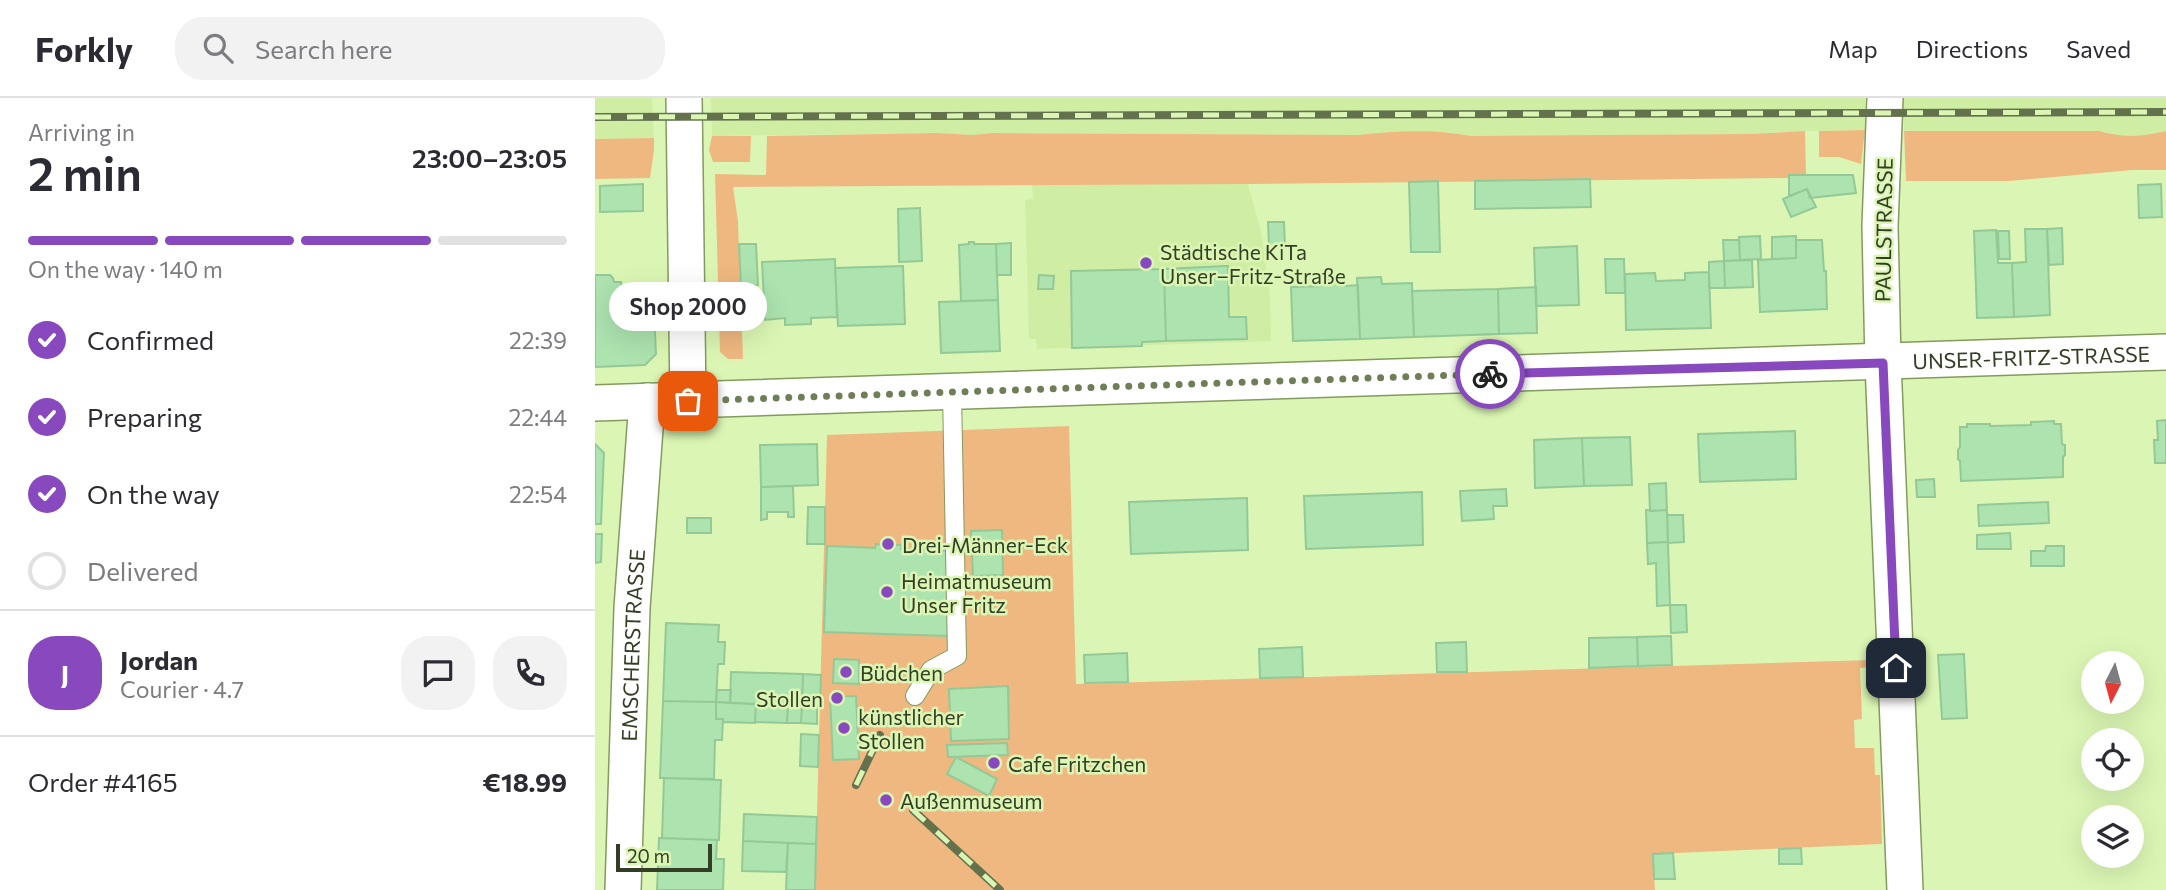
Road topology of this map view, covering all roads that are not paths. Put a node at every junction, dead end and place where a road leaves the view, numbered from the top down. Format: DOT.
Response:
graph roads {
  1 [pos="684,98"];
  2 [pos="1885,98"];
  3 [pos="2166,352"];
  4 [pos="1883,363"];
  5 [pos="952,392"];
  6 [pos="647,401"];
  7 [pos="688,401"];
  8 [pos="595,403"];
  9 [pos="915,696"];
  10 [pos="623,890"];
  11 [pos="1905,890"];
  1 -- 7 [label="street"];
  2 -- 4 [label="street, PAULSTRASSE"];
  3 -- 4 [label="street, UNSER-FRITZ-STRASSE"];
  4 -- 5 [label="street, UNSER-FRITZ-STRASSE"];
  4 -- 11 [label="street, PAULSTRASSE"];
  5 -- 7 [label="street, UNSER-FRITZ-STRASSE"];
  5 -- 9 [label="lane"];
  6 -- 7 [label="street, UNSER-FRITZ-STRASSE"];
  6 -- 8 [label="street, UNSER-FRITZ-STRASSE"];
  6 -- 10 [label="street, EMSCHERSTRASSE"];
}
